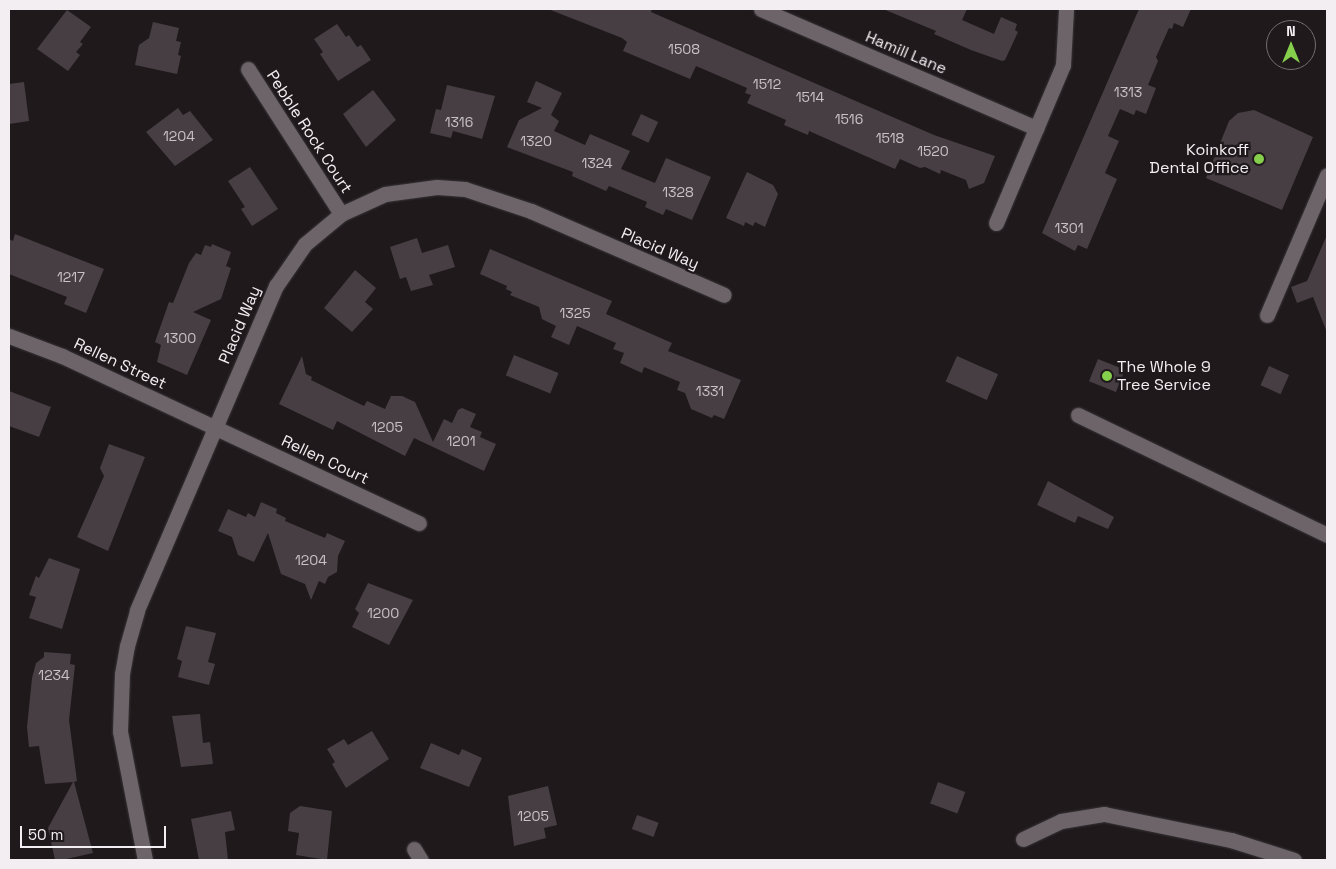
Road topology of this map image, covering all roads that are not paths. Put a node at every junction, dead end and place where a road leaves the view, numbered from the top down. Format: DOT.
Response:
graph roads {
  1 [pos="761,9"];
  2 [pos="1066,9"];
  3 [pos="248,69"];
  4 [pos="1036,128"];
  5 [pos="1327,175"];
  6 [pos="341,214"];
  7 [pos="996,223"];
  8 [pos="724,295"];
  9 [pos="1267,315"];
  10 [pos="9,336"];
  11 [pos="1078,414"];
  12 [pos="215,428"];
  13 [pos="419,523"];
  14 [pos="1327,534"];
  15 [pos="1024,839"];
  16 [pos="145,860"];
  17 [pos="1294,860"];
  1 -- 4 [label="street, Hamill Lane"];
  2 -- 4 [label="street"];
  3 -- 6 [label="street, Pebble Rock Court"];
  4 -- 7 [label="street"];
  5 -- 9 [label="street"];
  6 -- 8 [label="street, Placid Way"];
  6 -- 12 [label="street, Placid Way"];
  10 -- 12 [label="street, Rellen Street"];
  11 -- 14 [label="street"];
  12 -- 13 [label="street, Rellen Court"];
  12 -- 16 [label="street, Placid Way"];
  15 -- 17 [label="street"];
}
